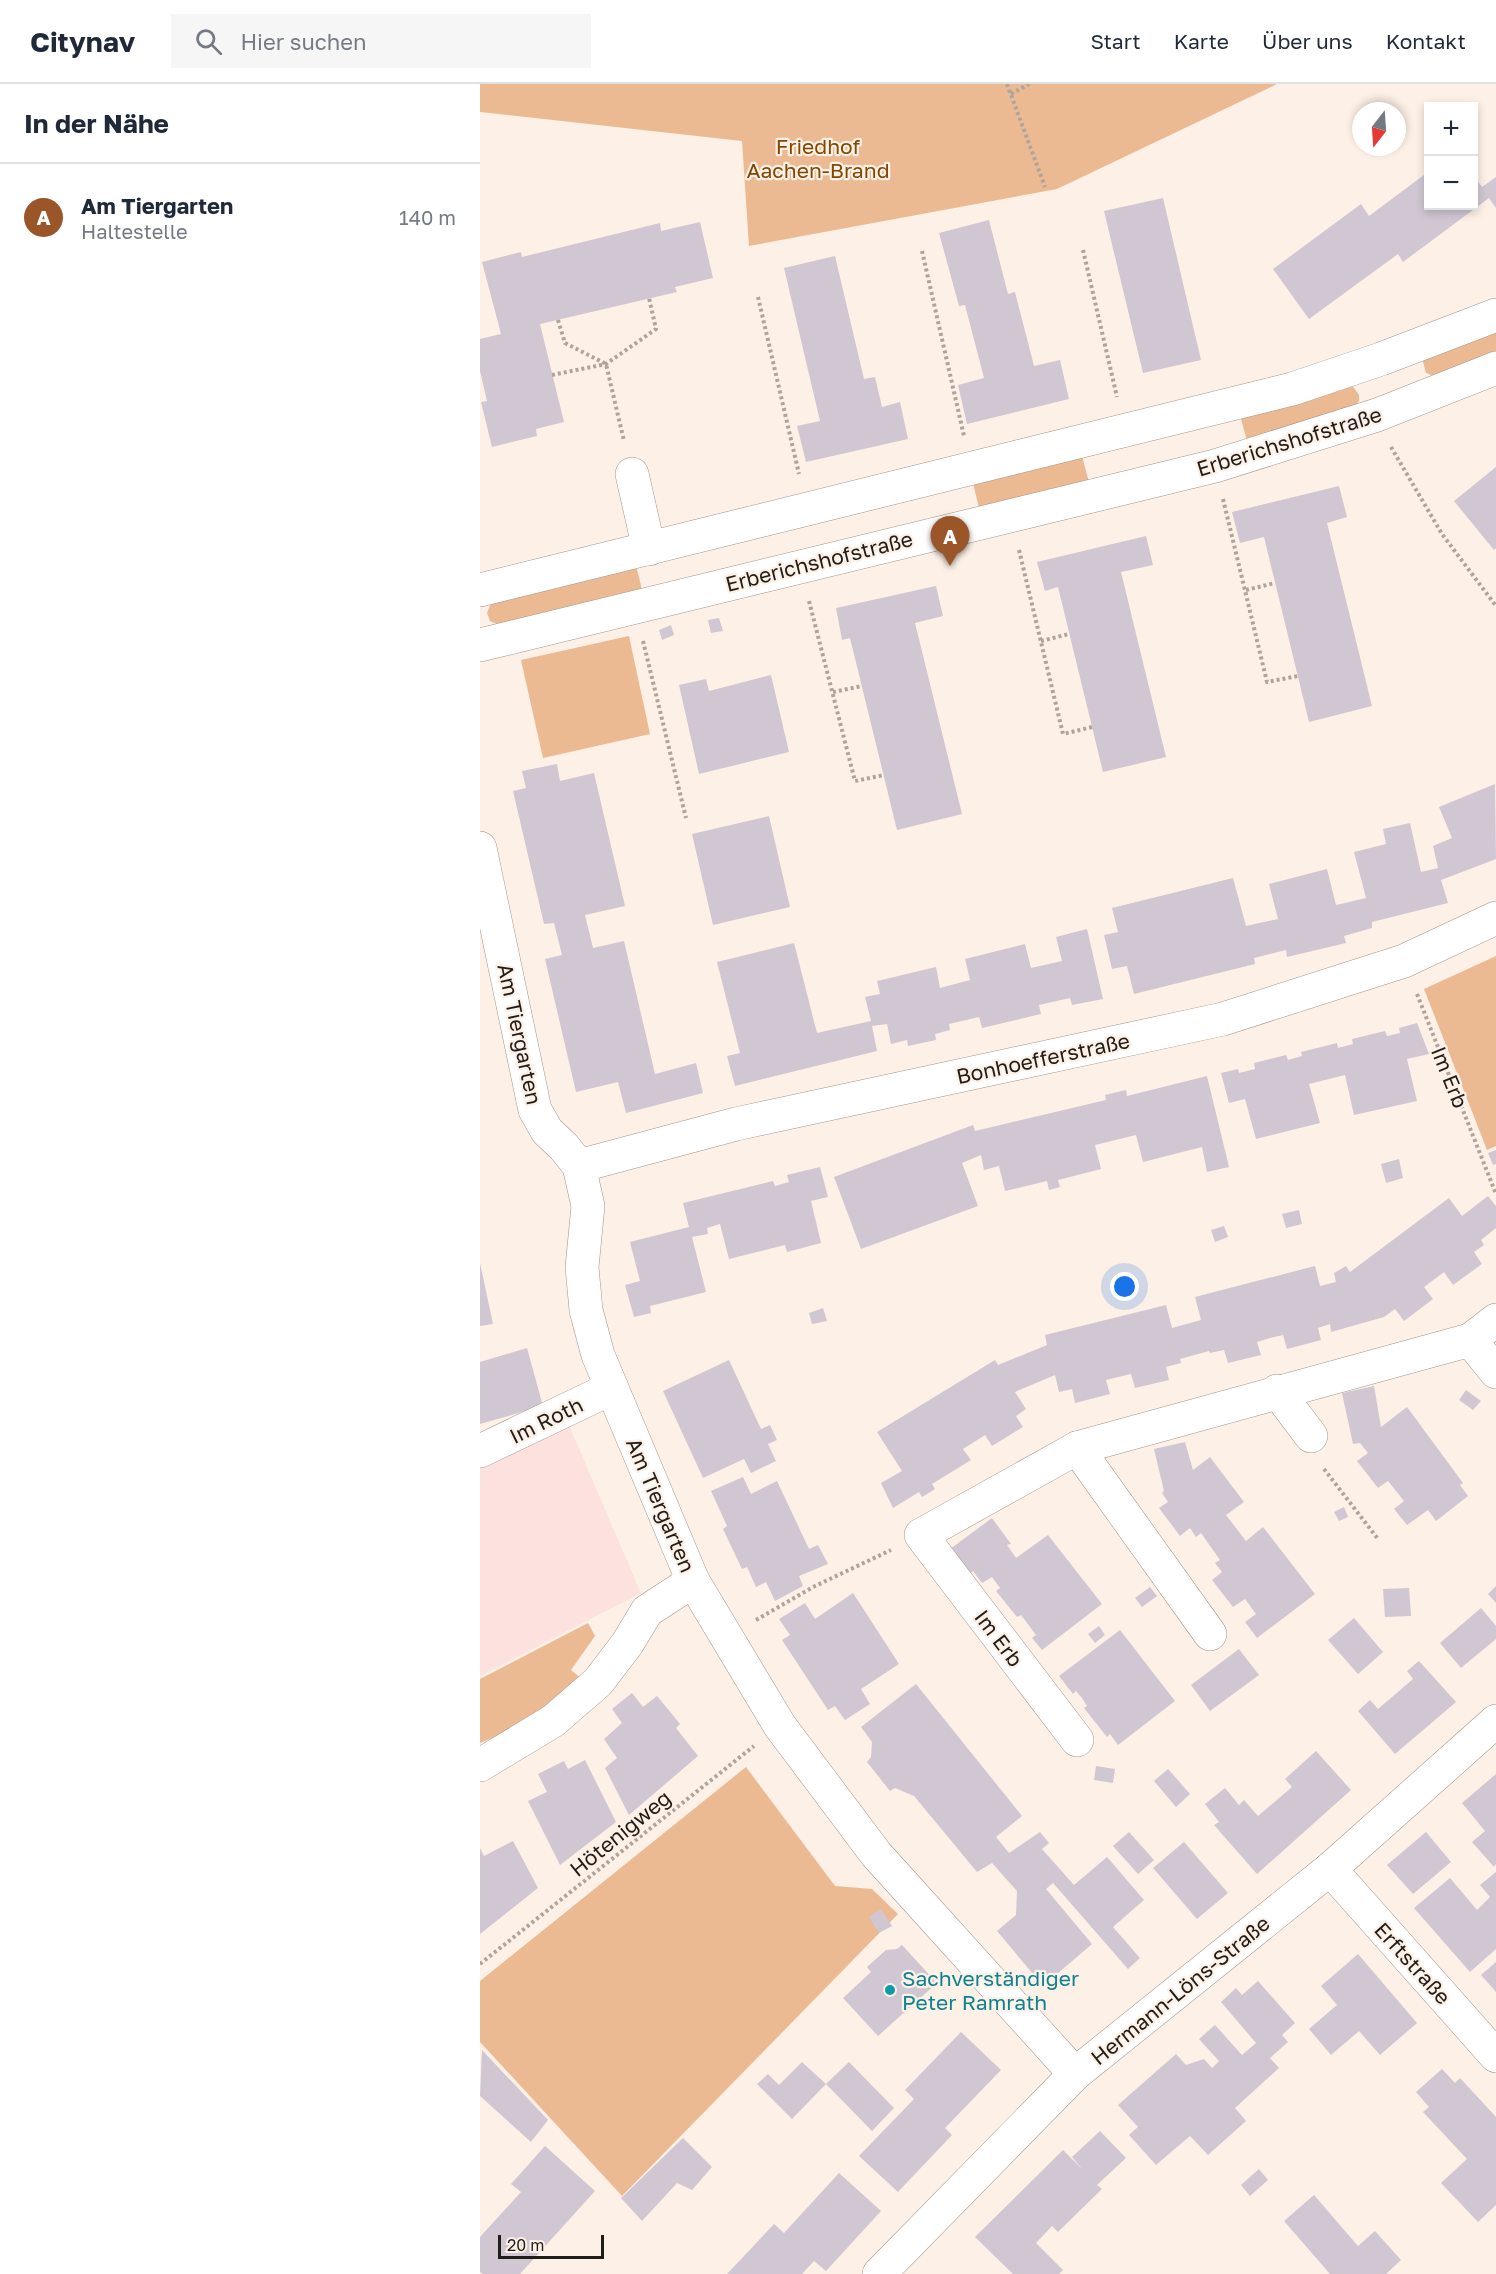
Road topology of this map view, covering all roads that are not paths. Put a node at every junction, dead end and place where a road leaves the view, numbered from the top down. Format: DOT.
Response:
graph roads {
  1 [pos="1496,315"];
  2 [pos="1381,359"];
  3 [pos="1496,368"];
  4 [pos="1388,411"];
  5 [pos="632,474"];
  6 [pos="649,549"];
  7 [pos="480,590"];
  8 [pos="480,645"];
  9 [pos="480,848"];
  10 [pos="1496,918"];
  11 [pos="579,1166"];
  12 [pos="1496,1320"];
  13 [pos="1470,1340"];
  14 [pos="1496,1372"];
  15 [pos="612,1388"];
  16 [pos="1277,1391"];
  17 [pos="1311,1436"];
  18 [pos="1077,1448"];
  19 [pos="480,1452"];
  20 [pos="693,1581"];
  21 [pos="1210,1634"];
  22 [pos="1496,1721"];
  23 [pos="1077,1740"];
  24 [pos="480,1765"];
  25 [pos="1330,1869"];
  26 [pos="1496,2056"];
  27 [pos="1075,2074"];
  28 [pos="879,2274"];
  1 -- 2 [label="street"];
  2 -- 4 [label="street, Erberichshofstraße"];
  2 -- 6 [label="street"];
  3 -- 4 [label="street, Erberichshofstraße"];
  4 -- 8 [label="street, Erberichshofstraße"];
  5 -- 6 [label="street"];
  6 -- 7 [label="street"];
  9 -- 11 [label="street, Am Tiergarten"];
  10 -- 11 [label="street, Bonhoefferstraße"];
  11 -- 15 [label="street, Am Tiergarten"];
  12 -- 13 [label="street"];
  13 -- 14 [label="street"];
  13 -- 16 [label="street"];
  15 -- 19 [label="street, Im Roth"];
  15 -- 20 [label="street, Am Tiergarten"];
  16 -- 17 [label="street"];
  16 -- 18 [label="street"];
  18 -- 21 [label="street"];
  18 -- 23 [label="street, Im Erb"];
  20 -- 24 [label="street, Am Tiergarten"];
  20 -- 27 [label="street, Am Tiergarten"];
  22 -- 25 [label="street, Hermann-Löns-Straße"];
  25 -- 26 [label="street, Erftstraße"];
  25 -- 27 [label="street, Hermann-Löns-Straße"];
  27 -- 28 [label="street, Hermann-Löns-Straße"];
}
